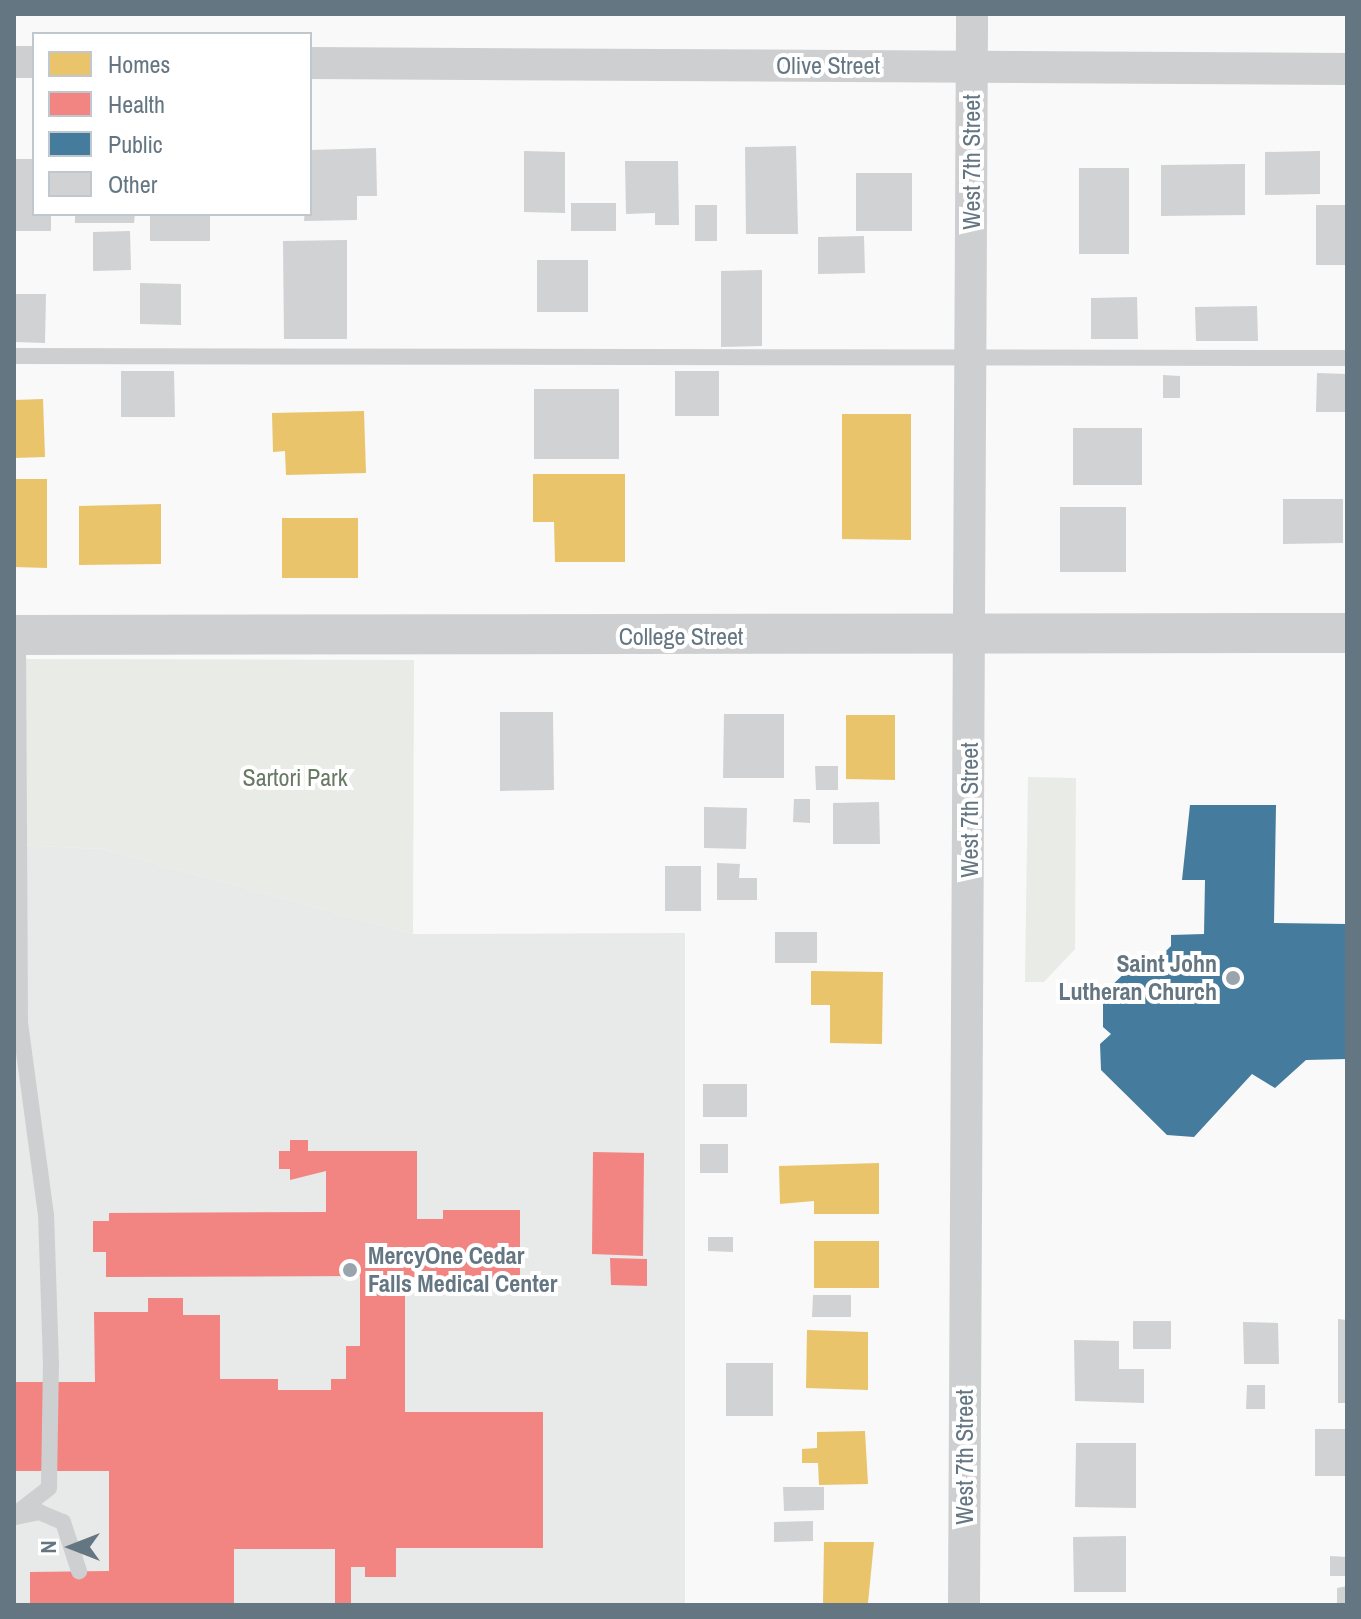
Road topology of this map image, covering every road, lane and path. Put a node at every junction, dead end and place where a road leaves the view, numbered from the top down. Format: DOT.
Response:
graph roads {
  1 [pos="972,14"];
  2 [pos="312,63"];
  3 [pos="972,67"];
  4 [pos="1347,69"];
  5 [pos="14,356"];
  6 [pos="972,358"];
  7 [pos="1347,358"];
  8 [pos="1347,633"];
  9 [pos="16,635"];
  10 [pos="971,636"];
  11 [pos="14,1516"];
  12 [pos="79,1571"];
  13 [pos="964,1605"];
  1 -- 3 [label="street, West 7th Street"];
  2 -- 3 [label="street, Olive Street"];
  3 -- 4 [label="street, Olive Street"];
  3 -- 6 [label="street, West 7th Street"];
  5 -- 6 [label="lane"];
  6 -- 7 [label="lane"];
  6 -- 10 [label="street, West 7th Street"];
  8 -- 10 [label="street, College Street"];
  9 -- 10 [label="street, College Street"];
  9 -- 11 [label="lane"];
  10 -- 13 [label="street, West 7th Street"];
  11 -- 12 [label="lane"];
}
